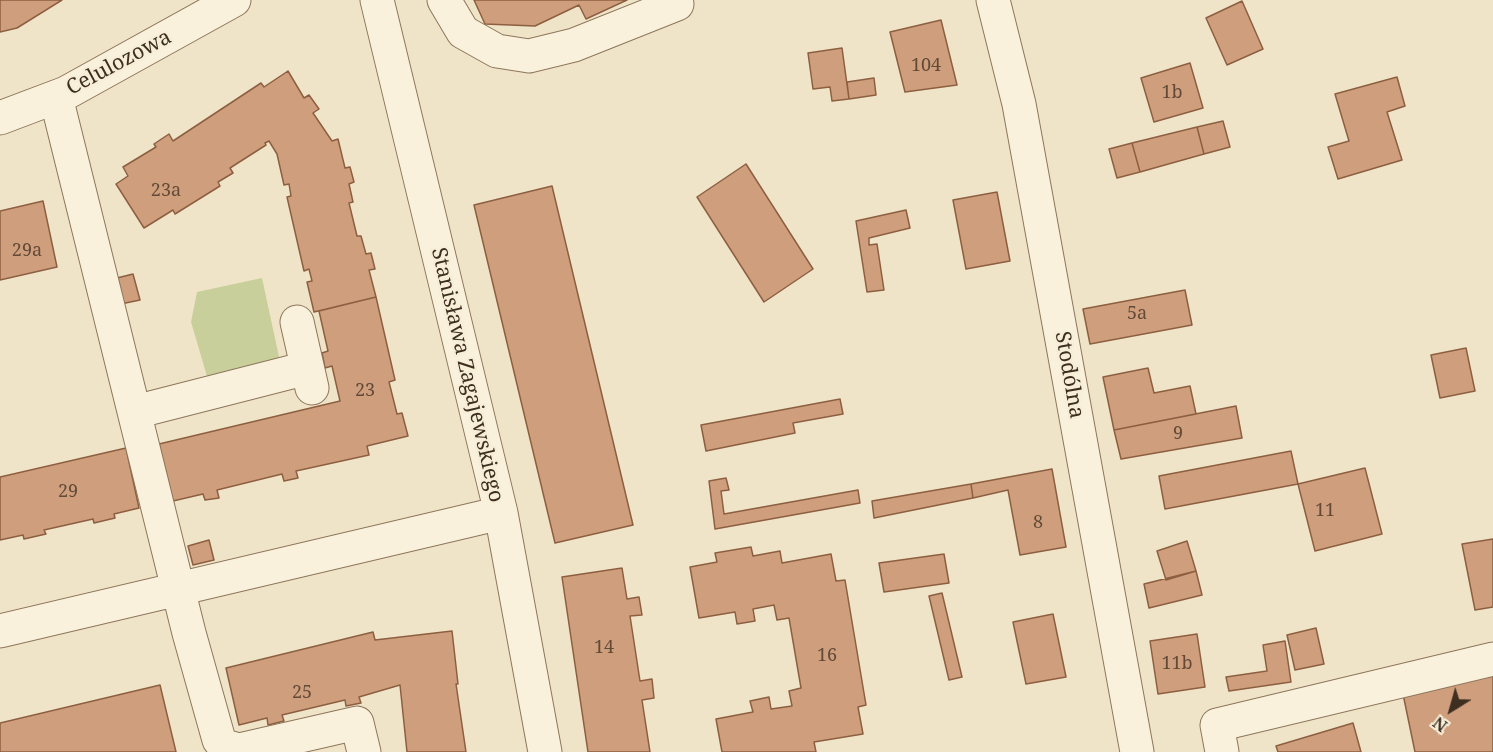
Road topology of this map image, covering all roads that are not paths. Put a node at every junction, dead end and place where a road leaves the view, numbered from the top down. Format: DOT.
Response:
graph roads {
  1 [pos="234,0"];
  2 [pos="377,0"];
  3 [pos="444,0"];
  4 [pos="676,0"];
  5 [pos="993,0"];
  6 [pos="56,97"];
  7 [pos="0,118"];
  8 [pos="297,322"];
  9 [pos="135,412"];
  10 [pos="501,513"];
  11 [pos="179,589"];
  12 [pos="0,631"];
  13 [pos="1493,659"];
  14 [pos="364,752"];
  15 [pos="545,752"];
  16 [pos="1137,752"];
  17 [pos="1222,752"];
  1 -- 6 [label="street, Celulozowa"];
  2 -- 10 [label="street, Stanisława Zagajewskiego"];
  3 -- 4 [label="street"];
  5 -- 16 [label="street, Stodólna"];
  6 -- 7 [label="street, Celulozowa"];
  6 -- 9 [label="street"];
  8 -- 9 [label="street"];
  9 -- 11 [label="street"];
  10 -- 11 [label="street"];
  10 -- 15 [label="street, Stanisława Zagajewskiego"];
  11 -- 12 [label="street"];
  11 -- 14 [label="street"];
  13 -- 17 [label="street"];
}
